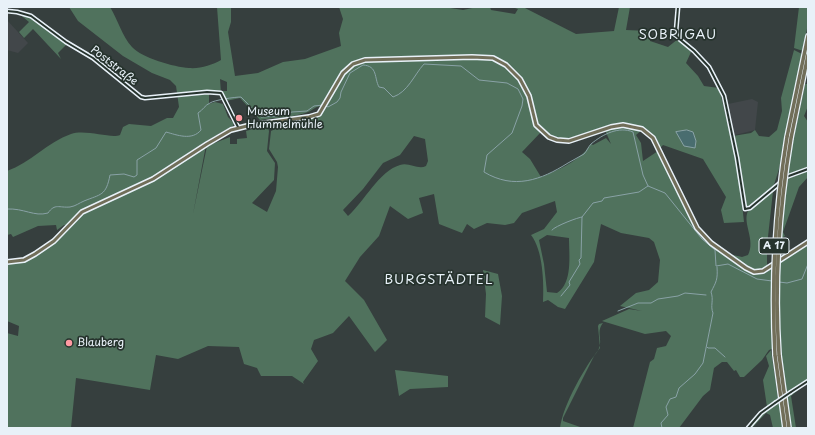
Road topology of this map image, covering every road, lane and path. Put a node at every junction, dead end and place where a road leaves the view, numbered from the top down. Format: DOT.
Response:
graph roads {
  1 [pos="678,7"];
  2 [pos="7,11"];
  3 [pos="808,36"];
  4 [pos="808,55"];
  5 [pos="238,127"];
  6 [pos="789,137"];
  7 [pos="808,169"];
  8 [pos="808,242"];
  9 [pos="7,262"];
  10 [pos="777,355"];
  11 [pos="808,381"];
  12 [pos="748,428"];
  13 [pos="785,428"];
  14 [pos="789,428"];
  1 -- 7 [label="street"];
  2 -- 5 [label="street, Poststraße"];
  3 -- 6 [label="highway, A 17"];
  4 -- 6 [label="highway, A 17"];
  5 -- 8 [label="main road"];
  5 -- 9 [label="main road"];
  6 -- 10 [label="highway, A 17, bridge"];
  10 -- 13 [label="highway, A 17"];
  10 -- 14 [label="highway, A 17"];
  11 -- 12 [label="street, bridge"];
}
